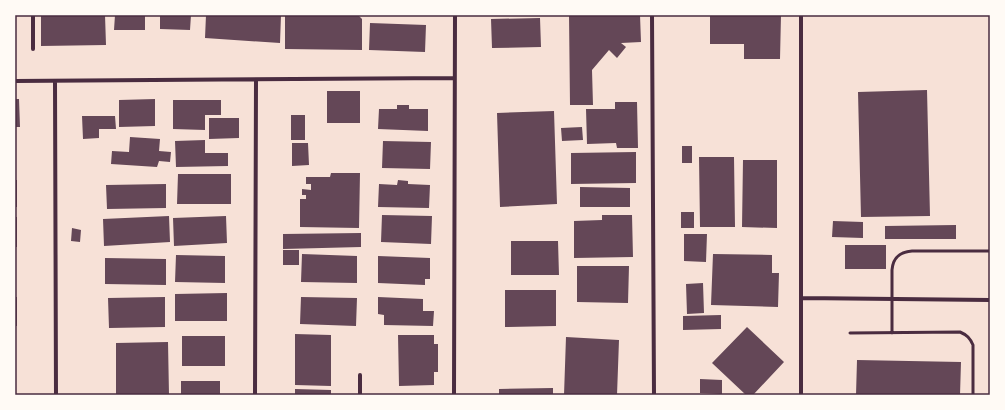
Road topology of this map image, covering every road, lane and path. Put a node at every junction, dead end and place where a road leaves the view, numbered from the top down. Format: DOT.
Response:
graph roads {
  1 [pos="33,15"];
  2 [pos="455,15"];
  3 [pos="652,15"];
  4 [pos="801,15"];
  5 [pos="33,49"];
  6 [pos="454,78"];
  7 [pos="256,80"];
  8 [pos="15,81"];
  9 [pos="55,81"];
  10 [pos="990,251"];
  11 [pos="801,298"];
  12 [pos="892,299"];
  13 [pos="990,300"];
  14 [pos="850,333"];
  15 [pos="892,333"];
  16 [pos="360,375"];
  17 [pos="56,395"];
  18 [pos="255,395"];
  19 [pos="360,395"];
  20 [pos="454,395"];
  21 [pos="654,395"];
  22 [pos="801,395"];
  23 [pos="973,395"];
  1 -- 5 [label="street"];
  2 -- 6 [label="street"];
  3 -- 21 [label="street"];
  4 -- 11 [label="street"];
  6 -- 7 [label="street"];
  6 -- 20 [label="street"];
  7 -- 9 [label="street"];
  7 -- 18 [label="street"];
  8 -- 9 [label="street"];
  9 -- 17 [label="street"];
  10 -- 12 [label="lane"];
  11 -- 12 [label="street"];
  11 -- 22 [label="street"];
  12 -- 13 [label="street"];
  12 -- 15 [label="lane"];
  14 -- 15 [label="lane"];
  15 -- 23 [label="lane"];
  16 -- 19 [label="street"];
}
